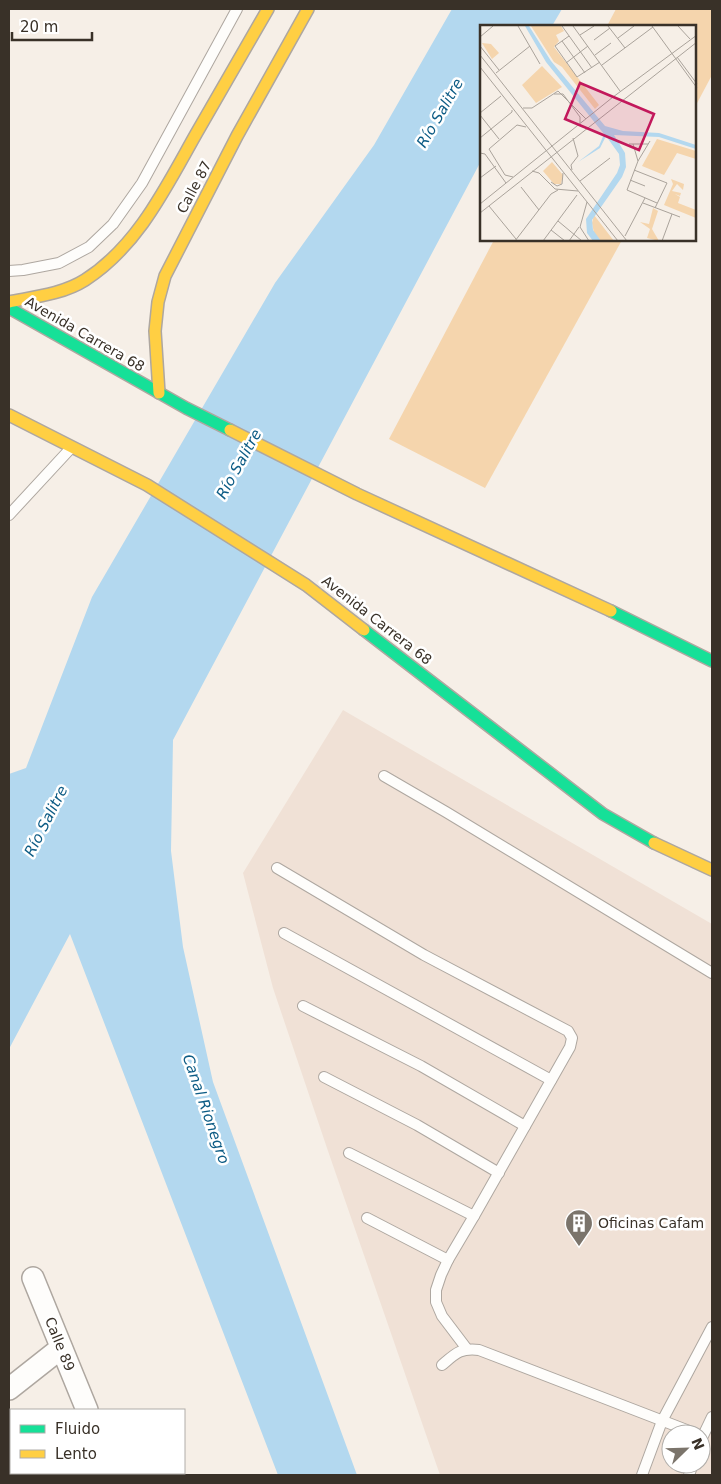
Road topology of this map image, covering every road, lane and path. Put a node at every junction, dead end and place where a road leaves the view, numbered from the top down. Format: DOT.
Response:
graph roads {
  1 [pos="237,9"];
  2 [pos="268,9"];
  3 [pos="308,9"];
  4 [pos="9,271"];
  5 [pos="9,302"];
  6 [pos="9,308"];
  7 [pos="160,393"];
  8 [pos="9,415"];
  9 [pos="72,447"];
  10 [pos="9,515"];
  11 [pos="712,661"];
  12 [pos="384,776"];
  13 [pos="277,868"];
  14 [pos="712,870"];
  15 [pos="284,933"];
  16 [pos="712,973"];
  17 [pos="303,1006"];
  18 [pos="324,1078"];
  19 [pos="551,1080"];
  20 [pos="525,1126"];
  21 [pos="348,1153"];
  22 [pos="498,1173"];
  23 [pos="474,1216"];
  24 [pos="367,1218"];
  25 [pos="448,1260"];
  26 [pos="32,1278"];
  27 [pos="712,1327"];
  28 [pos="61,1348"];
  29 [pos="467,1349"];
  30 [pos="442,1365"];
  31 [pos="9,1388"];
  32 [pos="87,1409"];
  33 [pos="662,1421"];
  34 [pos="670,1424"];
  35 [pos="642,1475"];
  1 -- 4 [label="lane"];
  2 -- 5 [label="main road, Calle 87"];
  3 -- 7 [label="main road, Calle 87"];
  6 -- 7 [label="main road, Avenida Carrera 68"];
  7 -- 11 [label="main road, Avenida Carrera 68"];
  8 -- 9 [label="main road, Avenida Carrera 68"];
  9 -- 10 [label="lane"];
  9 -- 14 [label="main road, Avenida Carrera 68"];
  12 -- 16 [label="lane"];
  13 -- 19 [label="lane"];
  15 -- 19 [label="lane"];
  17 -- 20 [label="lane"];
  18 -- 22 [label="lane"];
  19 -- 20 [label="lane"];
  20 -- 22 [label="lane"];
  21 -- 23 [label="lane"];
  22 -- 23 [label="lane"];
  23 -- 25 [label="lane"];
  24 -- 25 [label="lane"];
  25 -- 29 [label="lane"];
  26 -- 28 [label="street, Calle 89"];
  27 -- 33 [label="lane"];
  28 -- 31 [label="street"];
  28 -- 32 [label="street, Calle 89"];
  29 -- 30 [label="lane"];
  29 -- 33 [label="lane"];
  33 -- 34 [label="lane"];
  33 -- 35 [label="lane"];
}
